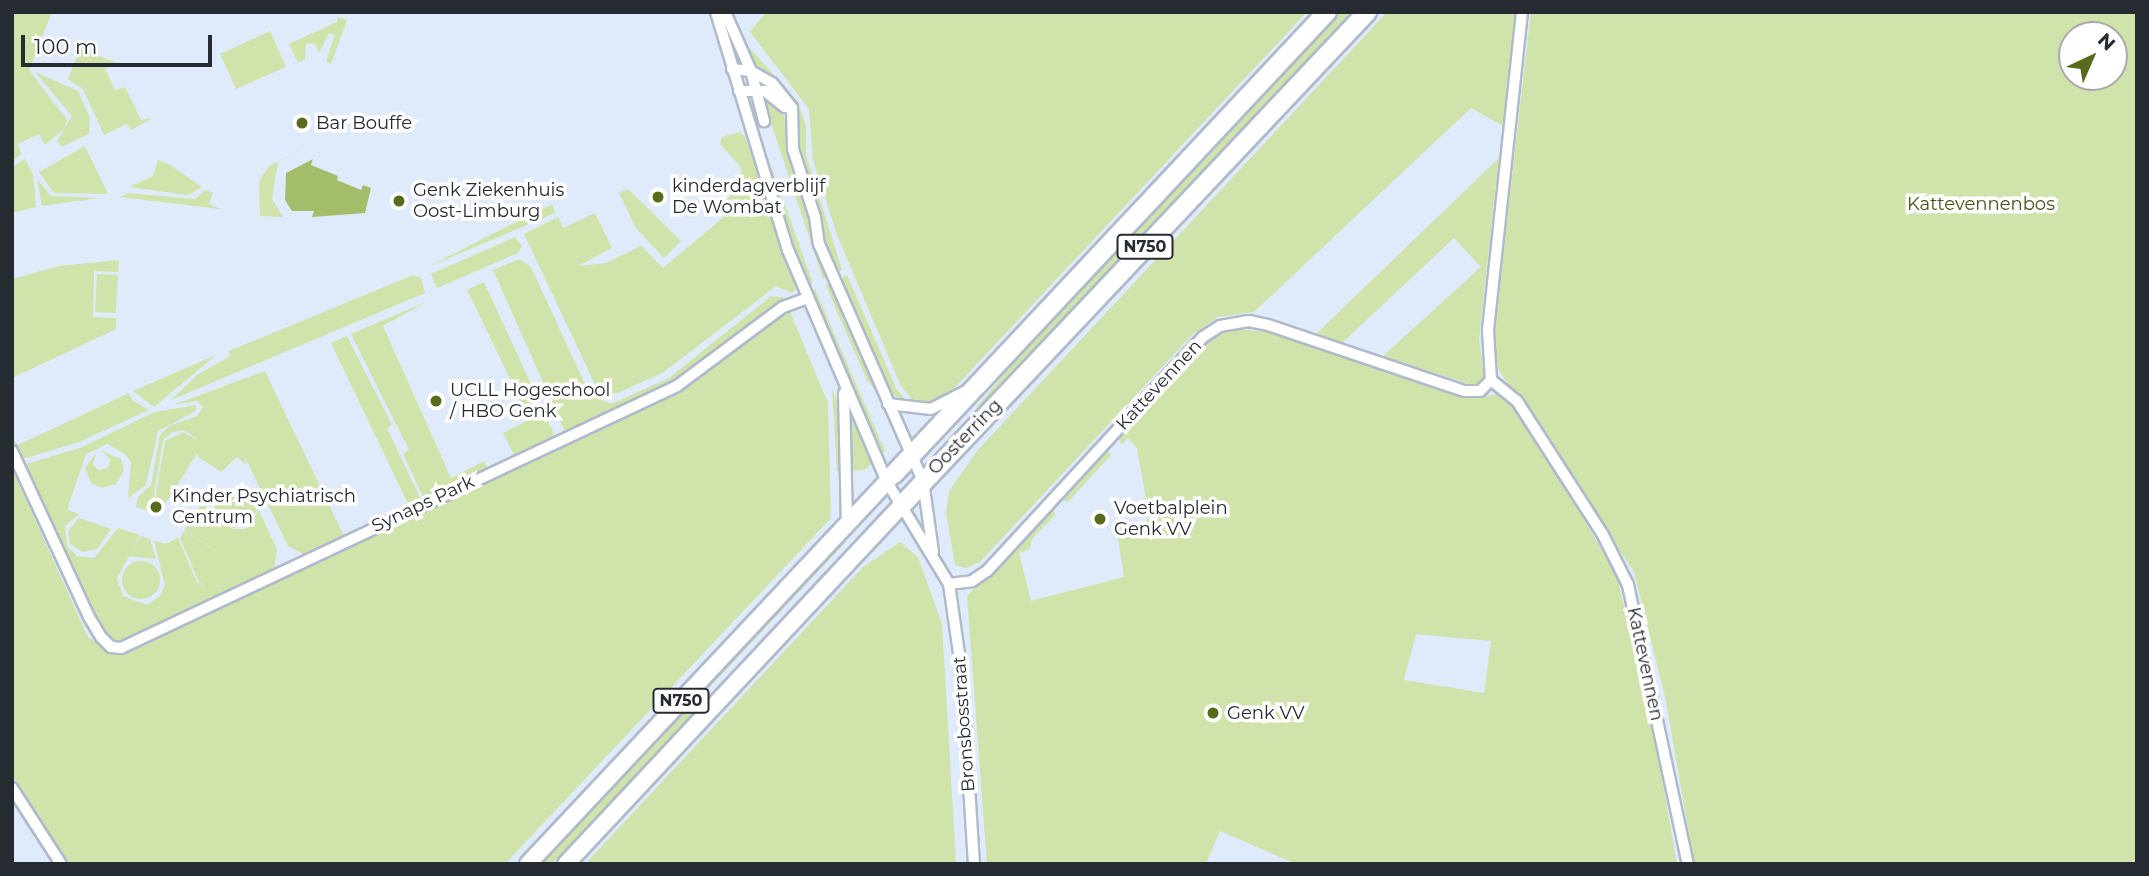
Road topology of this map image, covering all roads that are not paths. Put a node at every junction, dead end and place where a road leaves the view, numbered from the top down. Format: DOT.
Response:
graph roads {
  1 [pos="716,12"];
  2 [pos="725,12"];
  3 [pos="1327,12"];
  4 [pos="1367,12"];
  5 [pos="1522,12"];
  6 [pos="732,69"];
  7 [pos="751,71"];
  8 [pos="756,89"];
  9 [pos="739,90"];
  10 [pos="793,116"];
  11 [pos="764,121"];
  12 [pos="808,298"];
  13 [pos="1491,380"];
  14 [pos="843,382"];
  15 [pos="974,387"];
  16 [pos="888,404"];
  17 [pos="12,451"];
  18 [pos="911,455"];
  19 [pos="891,478"];
  20 [pos="923,481"];
  21 [pos="902,505"];
  22 [pos="846,524"];
  23 [pos="933,552"];
  24 [pos="949,584"];
  25 [pos="12,788"];
  26 [pos="61,864"];
  27 [pos="528,864"];
  28 [pos="566,864"];
  29 [pos="975,864"];
  30 [pos="1688,864"];
  1 -- 6 [label="street"];
  2 -- 7 [label="street"];
  3 -- 15 [label="highway, Oosterring / N750"];
  4 -- 20 [label="highway, Oosterring / N750"];
  5 -- 13 [label="street"];
  6 -- 7 [label="street"];
  6 -- 9 [label="street"];
  7 -- 8 [label="street"];
  7 -- 10 [label="street"];
  8 -- 9 [label="street"];
  8 -- 10 [label="street"];
  8 -- 11 [label="street"];
  9 -- 12 [label="street"];
  10 -- 16 [label="street"];
  12 -- 14 [label="street"];
  12 -- 17 [label="street, Synaps Park"];
  13 -- 24 [label="street, Kattevennen"];
  13 -- 30 [label="street, Kattevennen"];
  14 -- 19 [label="street"];
  14 -- 22 [label="street"];
  15 -- 16 [label="street, Oosterring"];
  15 -- 18 [label="highway, Oosterring / N750"];
  16 -- 18 [label="street"];
  18 -- 19 [label="highway, Oosterring / N750"];
  18 -- 20 [label="street"];
  19 -- 21 [label="street"];
  19 -- 22 [label="main road, Oosterring / N750"];
  20 -- 21 [label="highway, Oosterring / N750"];
  20 -- 23 [label="street"];
  21 -- 23 [label="street"];
  21 -- 28 [label="main road, Oosterring / N750"];
  22 -- 27 [label="main road, Oosterring / N750"];
  23 -- 24 [label="street"];
  24 -- 29 [label="street, Bronsbosstraat"];
  25 -- 26 [label="street"];
}
